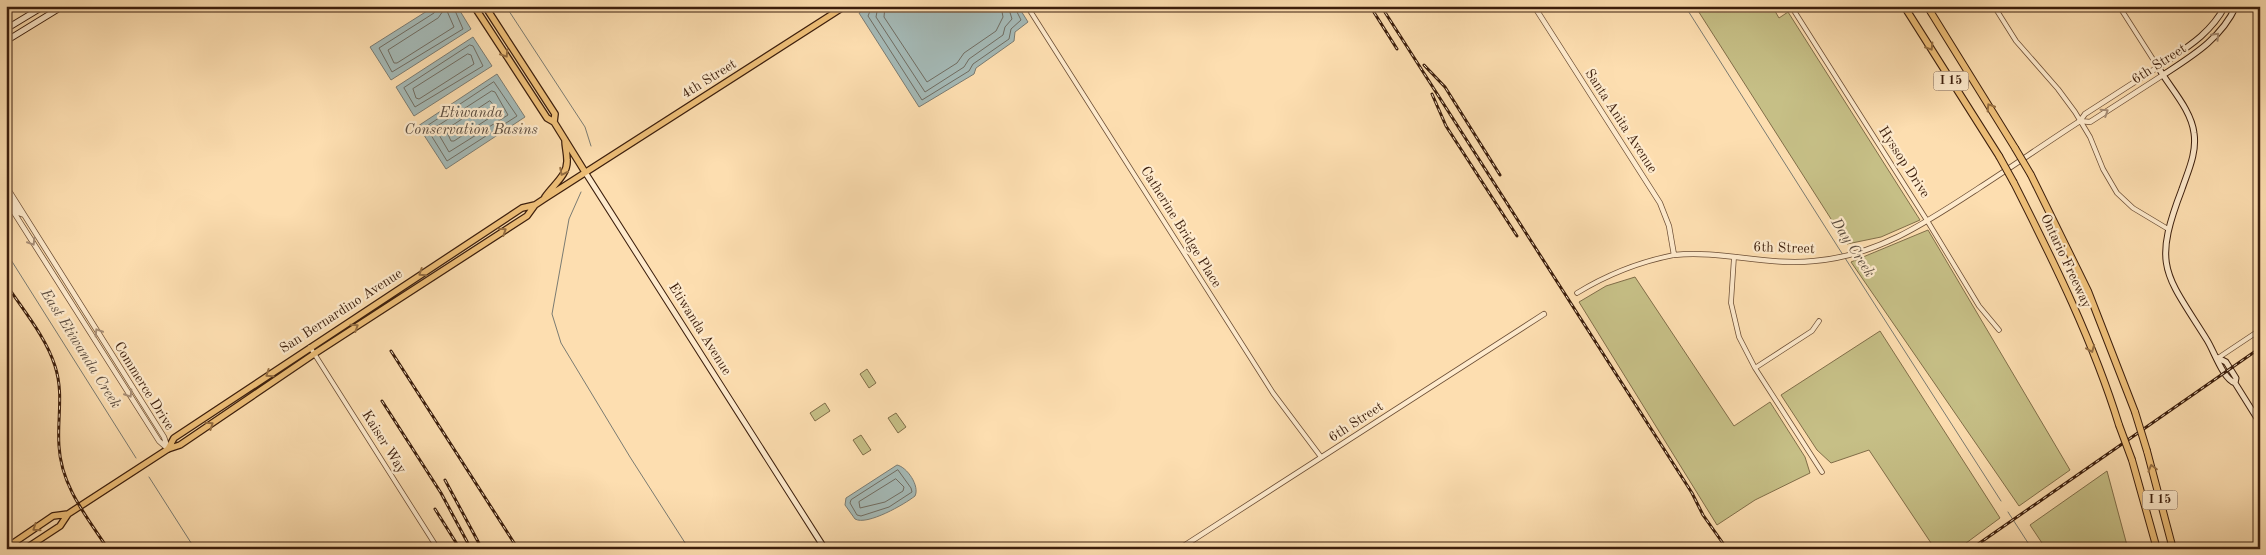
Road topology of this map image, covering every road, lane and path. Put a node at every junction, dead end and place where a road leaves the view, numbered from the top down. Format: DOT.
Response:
graph roads {
  1 [pos="44,6"];
  2 [pos="63,6"];
  3 [pos="474,6"];
  4 [pos="484,6"];
  5 [pos="845,6"];
  6 [pos="1027,6"];
  7 [pos="1534,6"];
  8 [pos="1791,6"];
  9 [pos="1904,6"];
  10 [pos="1927,6"];
  11 [pos="1994,6"];
  12 [pos="2119,6"];
  13 [pos="2225,6"];
  14 [pos="2236,6"];
  15 [pos="6,29"];
  16 [pos="6,41"];
  17 [pos="2158,67"];
  18 [pos="2163,75"];
  19 [pos="2080,121"];
  20 [pos="554,122"];
  21 [pos="565,140"];
  22 [pos="586,172"];
  23 [pos="6,186"];
  24 [pos="6,193"];
  25 [pos="544,199"];
  26 [pos="6,200"];
  27 [pos="535,204"];
  28 [pos="24,215"];
  29 [pos="1928,222"];
  30 [pos="2168,229"];
  31 [pos="1674,255"];
  32 [pos="1734,257"];
  33 [pos="1577,293"];
  34 [pos="1544,314"];
  35 [pos="1819,321"];
  36 [pos="1999,330"];
  37 [pos="2260,330"];
  38 [pos="310,346"];
  39 [pos="314,354"];
  40 [pos="2218,358"];
  41 [pos="1755,368"];
  42 [pos="2260,423"];
  43 [pos="168,449"];
  44 [pos="1322,457"];
  45 [pos="1822,472"];
  46 [pos="68,514"];
  47 [pos="6,548"];
  48 [pos="25,549"];
  49 [pos="438,549"];
  50 [pos="825,549"];
  51 [pos="1179,549"];
  52 [pos="2157,549"];
  53 [pos="2174,549"];
  1 -- 15 [label="main road"];
  2 -- 16 [label="main road"];
  3 -- 20 [label="main road, Etiwanda Avenue, one-way"];
  4 -- 20 [label="main road, Etiwanda Avenue"];
  5 -- 22 [label="main road, 4th Street"];
  6 -- 44 [label="street, Catherine Bridge Place"];
  7 -- 31 [label="street, Santa Anita Avenue"];
  8 -- 29 [label="street, Hyssop Drive"];
  9 -- 52 [label="highway, Ontario Freeway / I 15, one-way, bridge"];
  53 -- 10 [label="highway, Ontario Freeway / I 15, one-way, bridge"];
  11 -- 19 [label="street"];
  12 -- 17 [label="street"];
  13 -- 17 [label="main road, 6th Street"];
  18 -- 14 [label="main road, 6th Street, one-way"];
  17 -- 18 [label="main road"];
  17 -- 19 [label="street, 6th Street"];
  19 -- 18 [label="street, 6th Street, one-way"];
  18 -- 30 [label="main road"];
  19 -- 29 [label="street, 6th Street"];
  19 -- 30 [label="street"];
  20 -- 21 [label="main road, Etiwanda Avenue"];
  21 -- 22 [label="main road, Etiwanda Avenue"];
  21 -- 25 [label="main road, one-way"];
  22 -- 25 [label="main road, San Bernardino Avenue"];
  22 -- 50 [label="main road, Etiwanda Avenue"];
  23 -- 28 [label="street, Commerce Drive"];
  24 -- 28 [label="street"];
  25 -- 27 [label="main road, San Bernardino Avenue"];
  26 -- 43 [label="street, Commerce Drive, one-way"];
  27 -- 38 [label="main road, San Bernardino Avenue, one-way"];
  39 -- 27 [label="main road, San Bernardino Avenue, one-way"];
  43 -- 28 [label="street, Commerce Drive, one-way"];
  29 -- 32 [label="street, 6th Street"];
  29 -- 36 [label="street, Hyssop Drive"];
  30 -- 40 [label="main road"];
  31 -- 32 [label="street, 6th Street"];
  31 -- 33 [label="street, 6th Street"];
  32 -- 41 [label="street"];
  34 -- 44 [label="street, 6th Street"];
  35 -- 41 [label="street"];
  37 -- 40 [label="street"];
  38 -- 39 [label="street, Kaiser Way"];
  38 -- 43 [label="main road, San Bernardino Avenue, one-way"];
  43 -- 39 [label="main road, San Bernardino Avenue, one-way"];
  39 -- 49 [label="street, Kaiser Way"];
  40 -- 42 [label="main road"];
  41 -- 45 [label="street"];
  43 -- 46 [label="main road, San Bernardino Avenue"];
  44 -- 51 [label="street, 6th Street"];
  46 -- 47 [label="main road, San Bernardino Avenue, one-way"];
  46 -- 48 [label="main road, San Bernardino Avenue"];
}
